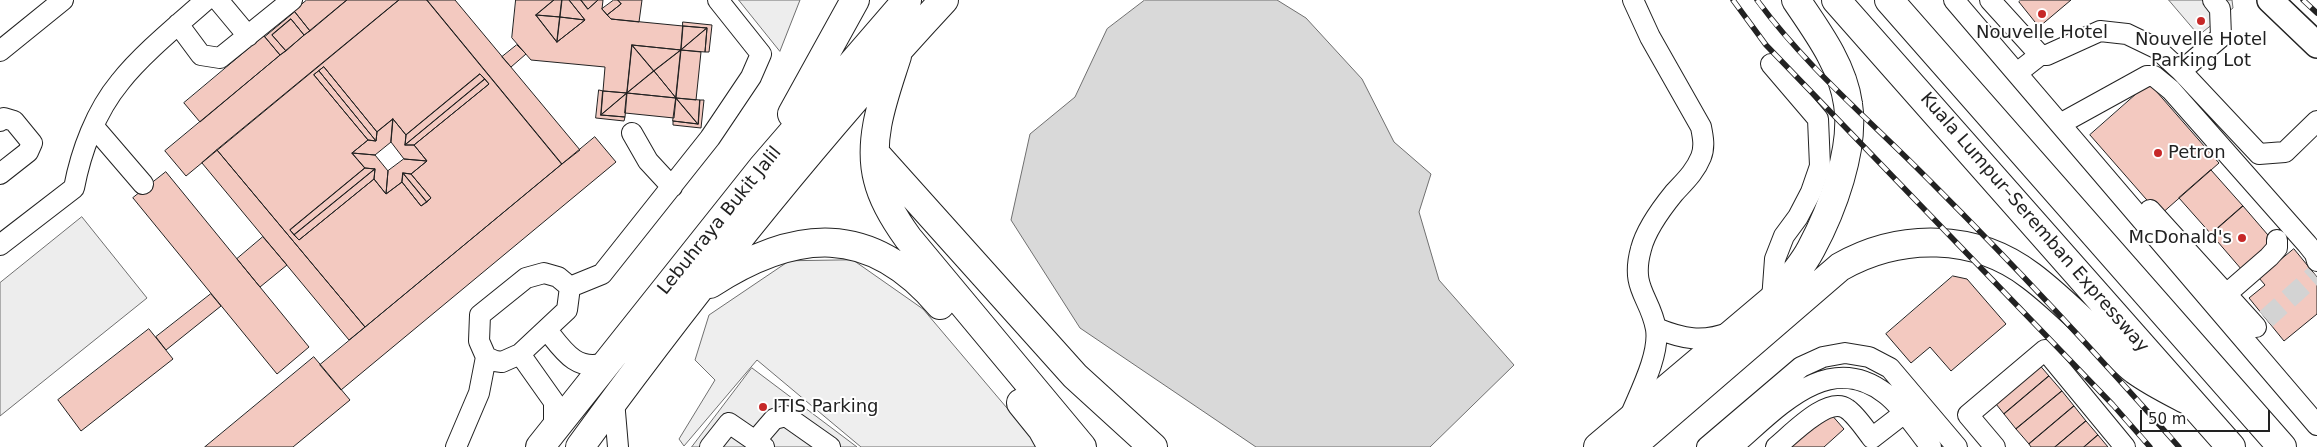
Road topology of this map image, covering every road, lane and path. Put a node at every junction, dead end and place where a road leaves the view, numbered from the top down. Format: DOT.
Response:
graph roads {
  1 [pos="63,0"];
  2 [pos="206,0"];
  3 [pos="218,0"];
  4 [pos="292,0"];
  5 [pos="718,0"];
  6 [pos="855,0"];
  7 [pos="907,0"];
  8 [pos="944,0"];
  9 [pos="1633,0"];
  10 [pos="1796,0"];
  11 [pos="1836,0"];
  12 [pos="1888,0"];
  13 [pos="1954,0"];
  14 [pos="1990,0"];
  15 [pos="2213,0"];
  16 [pos="2270,0"];
  17 [pos="178,24"];
  18 [pos="248,36"];
  19 [pos="2317,45"];
  20 [pos="900,47"];
  21 [pos="0,51"];
  22 [pos="2040,55"];
  23 [pos="1771,64"];
  24 [pos="2181,71"];
  25 [pos="2017,73"];
  26 [pos="0,121"];
  27 [pos="2317,121"];
  28 [pos="2060,124"];
  29 [pos="94,127"];
  30 [pos="632,133"];
  31 [pos="2093,144"];
  32 [pos="875,152"];
  33 [pos="762,168"];
  34 [pos="0,174"];
  35 [pos="143,184"];
  36 [pos="672,187"];
  37 [pos="2277,240"];
  38 [pos="0,245"];
  39 [pos="2316,269"];
  40 [pos="570,287"];
  41 [pos="694,294"];
  42 [pos="1772,300"];
  43 [pos="2220,300"];
  44 [pos="1656,328"];
  45 [pos="1738,329"];
  46 [pos="547,330"];
  47 [pos="520,354"];
  48 [pos="486,357"];
  49 [pos="605,363"];
  50 [pos="614,400"];
  51 [pos="2192,402"];
  52 [pos="1903,414"];
  53 [pos="2317,425"];
  54 [pos="1630,434"];
  55 [pos="547,437"];
  56 [pos="760,443"];
  57 [pos="456,447"];
  58 [pos="580,447"];
  59 [pos="618,447"];
  60 [pos="710,447"];
  61 [pos="830,447"];
  62 [pos="1052,447"];
  63 [pos="1082,447"];
  64 [pos="1153,447"];
  65 [pos="1598,447"];
  66 [pos="1707,447"];
  67 [pos="1732,447"];
  68 [pos="1776,447"];
  69 [pos="1930,447"];
  70 [pos="1957,447"];
  71 [pos="1994,447"];
  72 [pos="2125,447"];
  73 [pos="2231,447"];
  74 [pos="2282,447"];
  1 -- 21 [label="street"];
  2 -- 17 [label="street"];
  3 -- 18 [label="street"];
  4 -- 18 [label="street"];
  5 -- 36 [label="street"];
  6 -- 33 [label="highway"];
  7 -- 33 [label="highway, Lebuhraya Bukit Jalil"];
  8 -- 20 [label="highway, Lebuhraya Bukit Jalil"];
  9 -- 44 [label="street"];
  10 -- 42 [label="highway"];
  11 -- 51 [label="highway, Kuala Lumpur–Seremban Expressway"];
  12 -- 74 [label="highway"];
  13 -- 25 [label="street"];
  14 -- 22 [label="street"];
  15 -- 24 [label="street"];
  16 -- 19 [label="main road"];
  17 -- 18 [label="street"];
  17 -- 29 [label="street"];
  20 -- 32 [label="highway"];
  20 -- 41 [label="highway, Lebuhraya Bukit Jalil"];
  22 -- 24 [label="street"];
  22 -- 25 [label="street"];
  23 -- 42 [label="street"];
  24 -- 27 [label="street"];
  25 -- 28 [label="street"];
  26 -- 34 [label="street"];
  28 -- 39 [label="street"];
  28 -- 43 [label="street"];
  29 -- 35 [label="street"];
  29 -- 38 [label="street"];
  30 -- 36 [label="street"];
  31 -- 43 [label="street"];
  32 -- 63 [label="highway"];
  32 -- 64 [label="highway"];
  33 -- 49 [label="highway, Lebuhraya Bukit Jalil"];
  36 -- 40 [label="street"];
  37 -- 43 [label="street"];
  40 -- 46 [label="street"];
  40 -- 48 [label="street"];
  41 -- 50 [label="highway, Lebuhraya Bukit Jalil"];
  41 -- 62 [label="highway"];
  42 -- 45 [label="highway"];
  43 -- 53 [label="street"];
  44 -- 45 [label="street"];
  44 -- 54 [label="street"];
  45 -- 54 [label="highway"];
  46 -- 47 [label="street"];
  46 -- 49 [label="street"];
  47 -- 48 [label="street"];
  47 -- 55 [label="street"];
  48 -- 57 [label="street"];
  49 -- 55 [label="highway, Lebuhraya Bukit Jalil"];
  50 -- 58 [label="highway, Lebuhraya Bukit Jalil"];
  50 -- 59 [label="street"];
  51 -- 54 [label="highway"];
  51 -- 73 [label="highway, Kuala Lumpur–Seremban Expressway"];
  52 -- 67 [label="street"];
  52 -- 68 [label="street"];
  52 -- 69 [label="street"];
  54 -- 65 [label="highway"];
  56 -- 60 [label="street"];
  56 -- 61 [label="street"];
  66 -- 70 [label="street"];
  71 -- 72 [label="street"];
}
